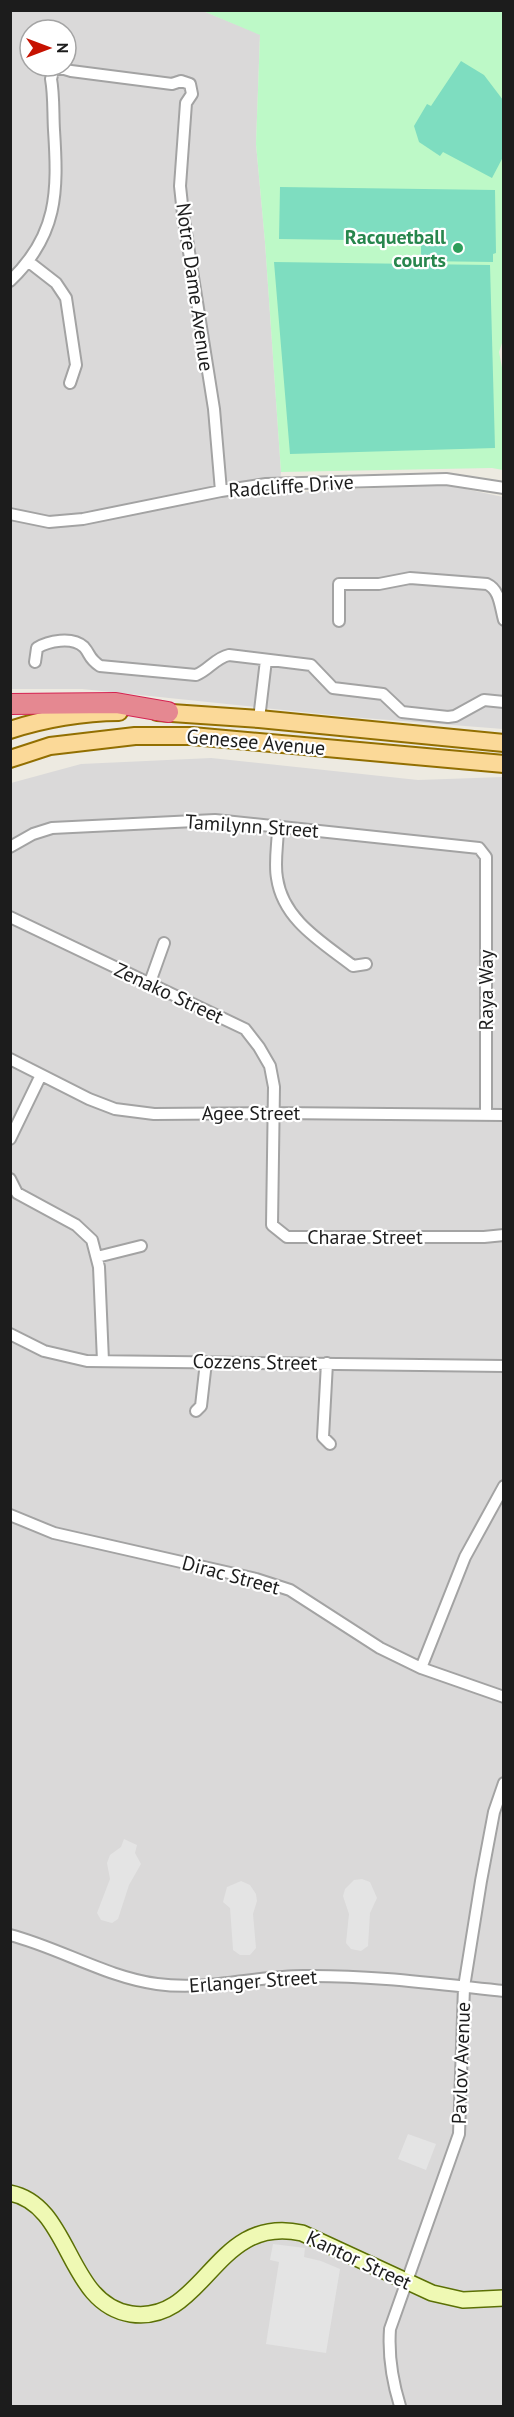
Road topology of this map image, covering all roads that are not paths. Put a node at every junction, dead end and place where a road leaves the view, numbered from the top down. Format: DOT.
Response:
graph roads {
  1 [pos="29,262"];
  2 [pos="10,280"];
  3 [pos="70,383"];
  4 [pos="504,488"];
  5 [pos="221,491"];
  6 [pos="10,514"];
  7 [pos="504,620"];
  8 [pos="339,621"];
  9 [pos="266,660"];
  10 [pos="35,662"];
  11 [pos="504,702"];
  12 [pos="10,704"];
  13 [pos="168,712"];
  14 [pos="259,719"];
  15 [pos="10,730"];
  16 [pos="253,742"];
  17 [pos="504,743"];
  18 [pos="10,759"];
  19 [pos="504,764"];
  20 [pos="278,826"];
  21 [pos="10,847"];
  22 [pos="486,864"];
  23 [pos="10,917"];
  24 [pos="164,943"];
  25 [pos="366,964"];
  26 [pos="149,985"];
  27 [pos="10,1059"];
  28 [pos="41,1075"];
  29 [pos="274,1113"];
  30 [pos="486,1115"];
  31 [pos="504,1115"];
  32 [pos="10,1139"];
  33 [pos="10,1179"];
  34 [pos="504,1235"];
  35 [pos="141,1246"];
  36 [pos="97,1257"];
  37 [pos="10,1334"];
  38 [pos="103,1360"];
  39 [pos="206,1362"];
  40 [pos="327,1363"];
  41 [pos="504,1366"];
  42 [pos="196,1411"];
  43 [pos="330,1444"];
  44 [pos="504,1486"];
  45 [pos="10,1515"];
  46 [pos="421,1668"];
  47 [pos="504,1697"];
  48 [pos="504,1783"];
  49 [pos="10,1935"];
  50 [pos="464,1987"];
  51 [pos="504,1991"];
  52 [pos="10,2193"];
  53 [pos="405,2282"];
  54 [pos="504,2298"];
  55 [pos="400,2406"];
  1 -- 2 [label="street"];
  1 -- 3 [label="street"];
  1 -- 5 [label="street, Notre Dame Avenue"];
  4 -- 5 [label="street, Radcliffe Drive"];
  5 -- 6 [label="street, Radcliffe Drive"];
  7 -- 8 [label="street"];
  9 -- 10 [label="street"];
  9 -- 11 [label="street"];
  9 -- 14 [label="street"];
  12 -- 13 [label="highway"];
  13 -- 14 [label="main road, Genesee Avenue"];
  13 -- 15 [label="main road, Genesee Avenue"];
  14 -- 16 [label="main road"];
  14 -- 17 [label="main road, Genesee Avenue"];
  16 -- 18 [label="main road, Genesee Avenue"];
  16 -- 19 [label="main road, Genesee Avenue"];
  20 -- 21 [label="street, Tamilynn Street"];
  20 -- 22 [label="street, Tamilynn Street"];
  20 -- 25 [label="street"];
  22 -- 30 [label="street, Raya Way"];
  23 -- 26 [label="street, Zenako Street"];
  24 -- 26 [label="street"];
  26 -- 29 [label="street, Zenako Street"];
  27 -- 28 [label="street, Agee Street"];
  28 -- 29 [label="street, Agee Street"];
  28 -- 32 [label="street"];
  29 -- 30 [label="street, Agee Street"];
  29 -- 34 [label="street, Charae Street"];
  30 -- 31 [label="street, Agee Street"];
  33 -- 36 [label="street"];
  35 -- 36 [label="street"];
  36 -- 38 [label="street"];
  37 -- 38 [label="street, Cozzens Street"];
  38 -- 39 [label="street, Cozzens Street"];
  39 -- 40 [label="street, Cozzens Street"];
  39 -- 42 [label="street"];
  40 -- 41 [label="street, Cozzens Street"];
  40 -- 43 [label="street"];
  44 -- 46 [label="street"];
  45 -- 46 [label="street, Dirac Street"];
  46 -- 47 [label="street, Dirac Street"];
  48 -- 50 [label="street, Pavlov Avenue"];
  49 -- 50 [label="street, Erlanger Street"];
  50 -- 51 [label="street, Erlanger Street"];
  50 -- 53 [label="street, Pavlov Avenue"];
  52 -- 53 [label="street, Kantor Street"];
  53 -- 54 [label="street, Kantor Street"];
  53 -- 55 [label="street, Pavlov Avenue"];
}
